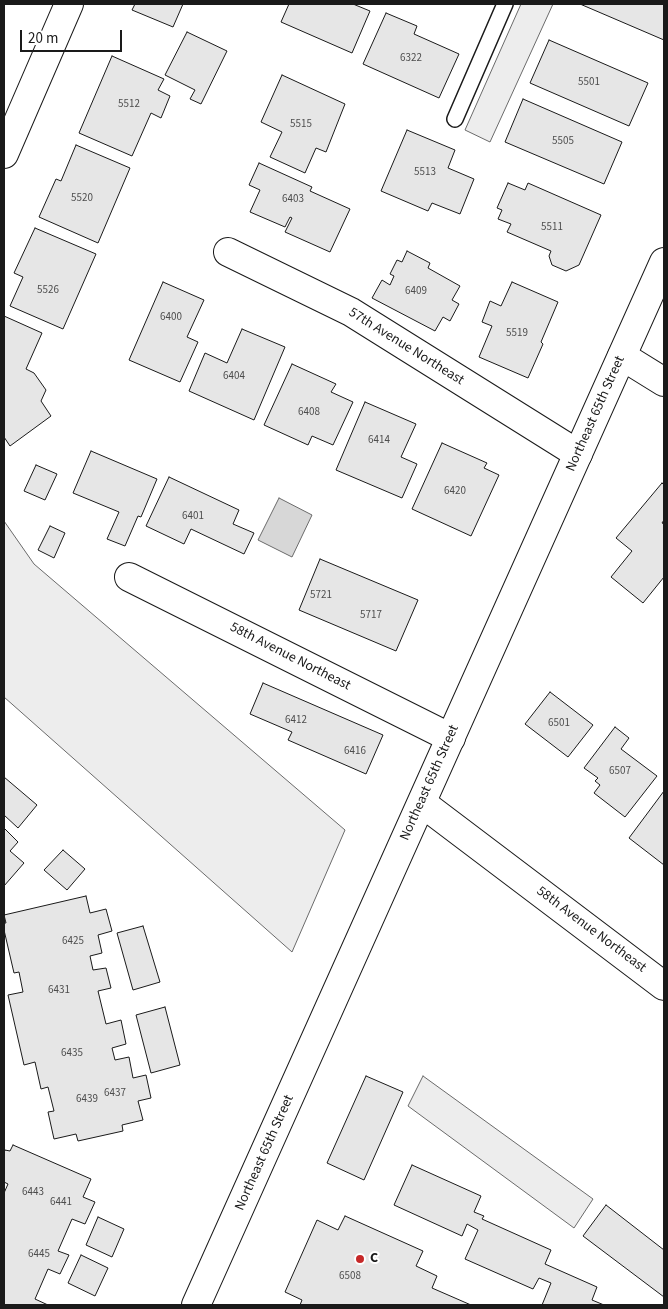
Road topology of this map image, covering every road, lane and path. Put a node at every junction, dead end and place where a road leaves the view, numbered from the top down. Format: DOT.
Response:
graph roads {
  1 [pos="69,4"];
  2 [pos="503,5"];
  3 [pos="455,119"];
  4 [pos="4,154"];
  5 [pos="228,252"];
  6 [pos="664,262"];
  7 [pos="622,356"];
  8 [pos="664,382"];
  9 [pos="578,454"];
  10 [pos="129,577"];
  11 [pos="451,738"];
  12 [pos="422,803"];
  13 [pos="664,986"];
  14 [pos="196,1305"];
  1 -- 4 [label="street"];
  2 -- 3 [label="lane"];
  5 -- 9 [label="street, 57th Avenue Northeast"];
  6 -- 7 [label="street, Northeast 65th Street"];
  7 -- 8 [label="street"];
  7 -- 9 [label="street, Northeast 65th Street"];
  9 -- 11 [label="street, Northeast 65th Street"];
  10 -- 11 [label="street, 58th Avenue Northeast"];
  11 -- 12 [label="street, Northeast 65th Street"];
  12 -- 13 [label="street, 58th Avenue Northeast"];
  12 -- 14 [label="street, Northeast 65th Street"];
}
